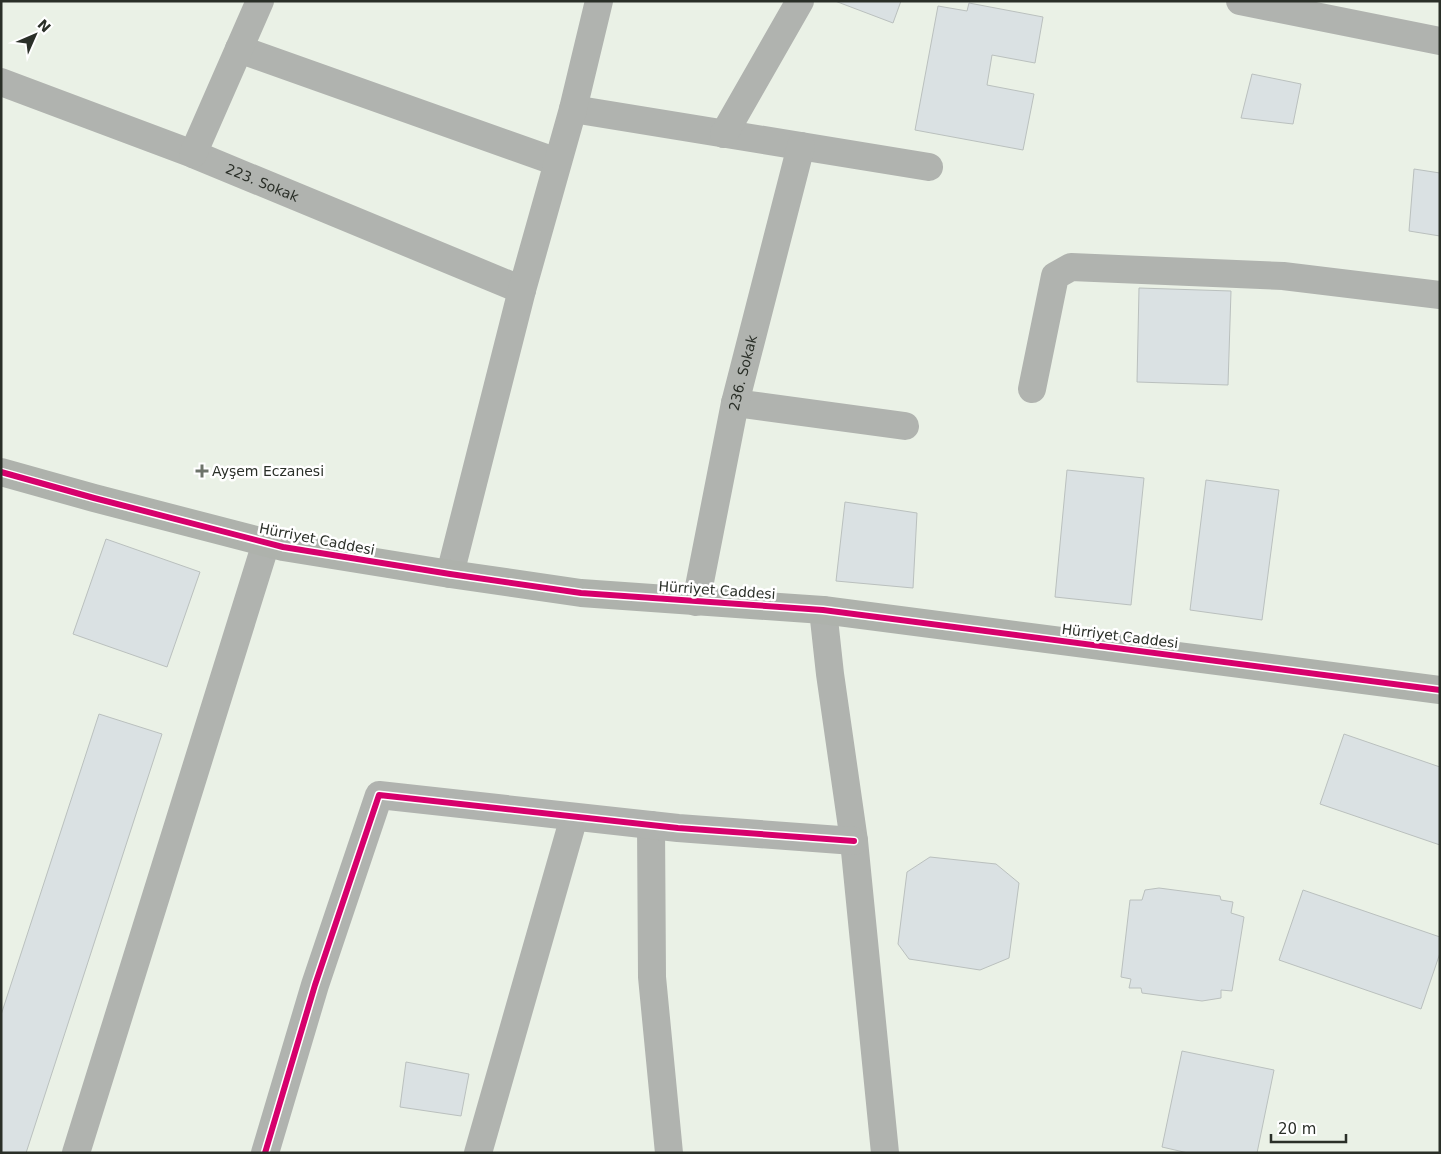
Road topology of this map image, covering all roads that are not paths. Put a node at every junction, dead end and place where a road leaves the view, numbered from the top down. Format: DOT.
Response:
graph roads {
  1 [pos="260,1"];
  2 [pos="599,1"];
  3 [pos="800,1"];
  4 [pos="1240,1"];
  5 [pos="1440,41"];
  6 [pos="239,48"];
  7 [pos="1,82"];
  8 [pos="572,108"];
  9 [pos="724,134"];
  10 [pos="801,146"];
  11 [pos="193,154"];
  12 [pos="557,162"];
  13 [pos="929,167"];
  14 [pos="522,290"];
  15 [pos="1440,295"];
  16 [pos="1032,389"];
  17 [pos="735,403"];
  18 [pos="905,426"];
  19 [pos="1,472"];
  20 [pos="266,543"];
  21 [pos="450,574"];
  22 [pos="696,602"];
  23 [pos="823,610"];
  24 [pos="1440,690"];
  25 [pos="574,817"];
  26 [pos="651,825"];
  27 [pos="854,841"];
  28 [pos="76,1153"];
  29 [pos="265,1153"];
  30 [pos="478,1153"];
  31 [pos="670,1153"];
  32 [pos="885,1153"];
  1 -- 6 [label="street"];
  2 -- 8 [label="street"];
  3 -- 9 [label="street"];
  4 -- 5 [label="street"];
  6 -- 11 [label="street"];
  6 -- 12 [label="street"];
  7 -- 11 [label="street, 223. Sokak"];
  8 -- 9 [label="street"];
  8 -- 12 [label="street"];
  9 -- 10 [label="street"];
  10 -- 13 [label="street"];
  10 -- 17 [label="street, 236. Sokak"];
  11 -- 14 [label="street, 223. Sokak"];
  12 -- 14 [label="street"];
  14 -- 21 [label="street"];
  15 -- 16 [label="street"];
  17 -- 18 [label="street"];
  17 -- 22 [label="street, 236. Sokak"];
  19 -- 20 [label="street, Hürriyet Caddesi"];
  20 -- 21 [label="street, Hürriyet Caddesi"];
  20 -- 28 [label="street"];
  21 -- 22 [label="street, Hürriyet Caddesi"];
  22 -- 23 [label="street, Hürriyet Caddesi"];
  23 -- 24 [label="street, Hürriyet Caddesi"];
  23 -- 27 [label="street"];
  25 -- 26 [label="street"];
  25 -- 29 [label="street"];
  25 -- 30 [label="street"];
  26 -- 27 [label="street"];
  26 -- 31 [label="street"];
  27 -- 32 [label="street"];
}
